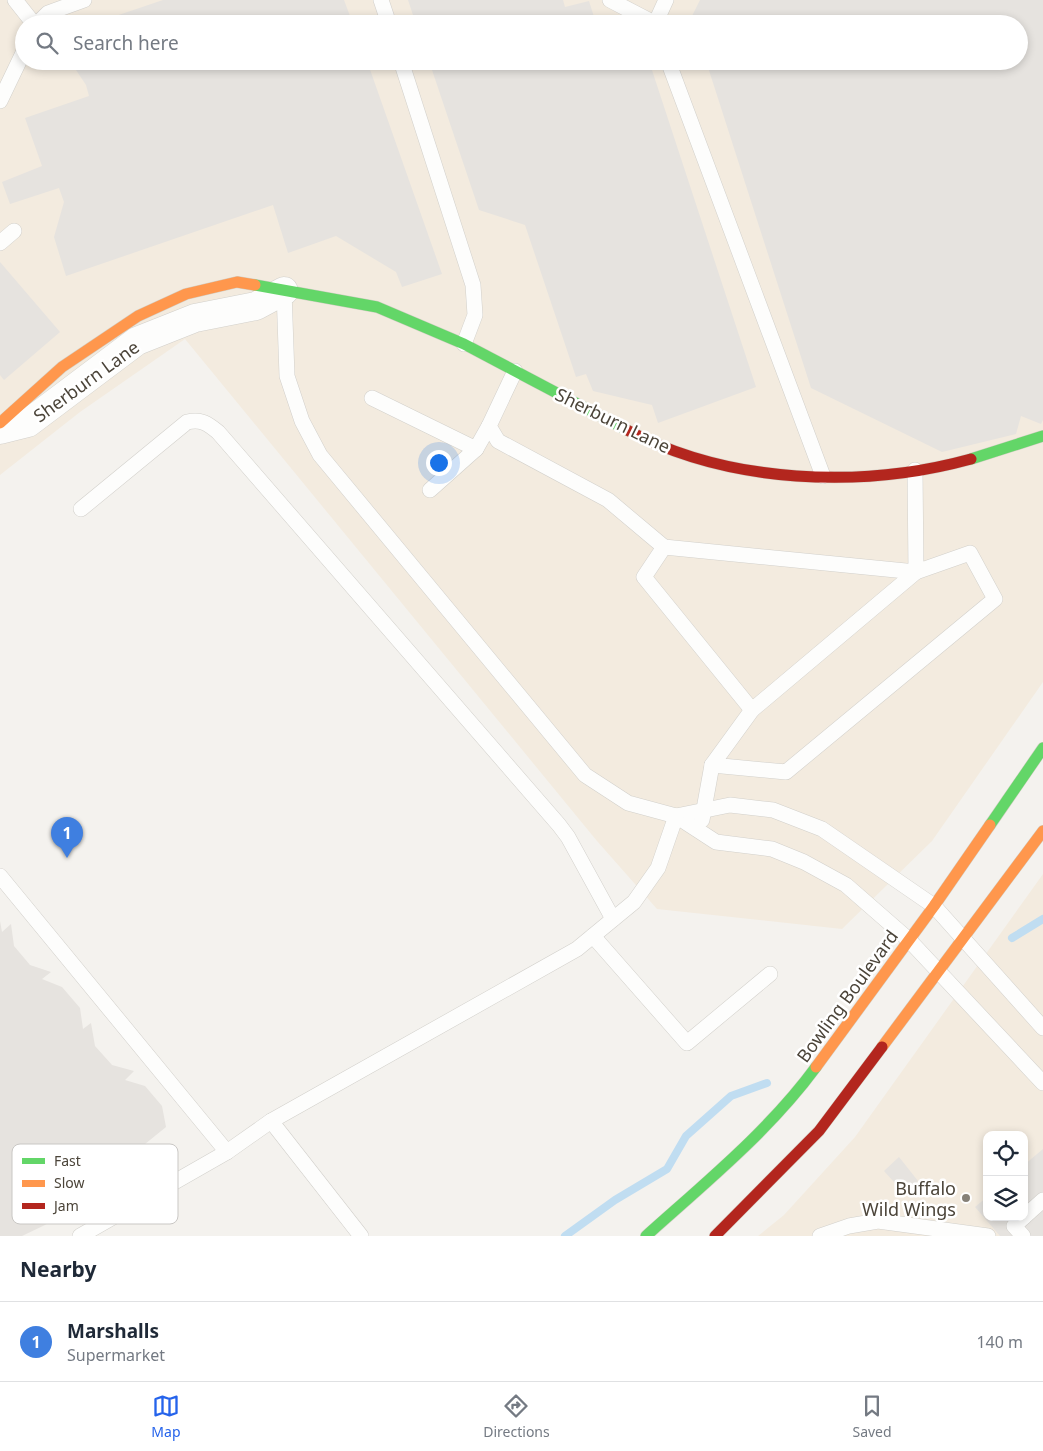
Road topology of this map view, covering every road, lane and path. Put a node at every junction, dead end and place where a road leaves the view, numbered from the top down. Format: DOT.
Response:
graph roads {
  1 [pos="15,0"];
  2 [pos="84,0"];
  3 [pos="381,0"];
  4 [pos="610,0"];
  5 [pos="666,0"];
  6 [pos="28,15"];
  7 [pos="46,15"];
  8 [pos="385,15"];
  9 [pos="639,15"];
  10 [pos="658,15"];
  11 [pos="15,70"];
  12 [pos="404,70"];
  13 [pos="671,70"];
  14 [pos="0,101"];
  15 [pos="14,232"];
  16 [pos="0,243"];
  17 [pos="284,291"];
  18 [pos="464,344"];
  19 [pos="515,370"];
  20 [pos="372,398"];
  21 [pos="0,423"];
  22 [pos="489,426"];
  23 [pos="0,430"];
  24 [pos="1043,436"];
  25 [pos="476,449"];
  26 [pos="915,470"];
  27 [pos="823,476"];
  28 [pos="430,490"];
  29 [pos="81,509"];
  30 [pos="664,547"];
  31 [pos="916,572"];
  32 [pos="752,710"];
  33 [pos="1043,748"];
  34 [pos="712,765"];
  35 [pos="704,811"];
  36 [pos="676,816"];
  37 [pos="700,831"];
  38 [pos="1043,831"];
  39 [pos="0,876"];
  40 [pos="934,906"];
  41 [pos="613,919"];
  42 [pos="593,936"];
  43 [pos="909,940"];
  44 [pos="963,941"];
  45 [pos="939,972"];
  46 [pos="770,974"];
  47 [pos="1043,1028"];
  48 [pos="1043,1083"];
  49 [pos="271,1121"];
  50 [pos="227,1152"];
  51 [pos="178,1180"];
  52 [pos="1043,1200"];
  53 [pos="1028,1213"];
  54 [pos="1020,1221"];
  55 [pos="101,1224"];
  56 [pos="80,1236"];
  57 [pos="361,1236"];
  58 [pos="646,1236"];
  59 [pos="715,1236"];
  60 [pos="820,1236"];
  61 [pos="988,1236"];
  62 [pos="1023,1236"];
  1 -- 6 [label="lane"];
  2 -- 7 [label="lane"];
  3 -- 8 [label="lane"];
  4 -- 9 [label="lane"];
  5 -- 10 [label="lane"];
  11 -- 14 [label="lane"];
  12 -- 18 [label="lane"];
  13 -- 27 [label="lane"];
  15 -- 16 [label="lane"];
  17 -- 18 [label="street, Sherburn Lane"];
  17 -- 21 [label="street, Sherburn Lane"];
  17 -- 23 [label="street, Sherburn Lane"];
  17 -- 36 [label="lane"];
  18 -- 19 [label="street, Sherburn Lane"];
  19 -- 22 [label="lane"];
  19 -- 27 [label="street, Sherburn Lane"];
  20 -- 25 [label="lane"];
  22 -- 25 [label="lane"];
  22 -- 30 [label="lane"];
  24 -- 26 [label="street, Sherburn Lane"];
  25 -- 28 [label="lane"];
  26 -- 27 [label="street, Sherburn Lane"];
  26 -- 31 [label="lane"];
  29 -- 41 [label="lane"];
  30 -- 31 [label="lane"];
  30 -- 32 [label="lane"];
  31 -- 32 [label="lane"];
  31 -- 34 [label="lane"];
  32 -- 34 [label="lane"];
  33 -- 40 [label="street, Bowling Boulevard"];
  34 -- 35 [label="lane"];
  35 -- 36 [label="lane"];
  35 -- 37 [label="lane"];
  35 -- 40 [label="lane"];
  36 -- 37 [label="lane"];
  36 -- 41 [label="lane"];
  37 -- 43 [label="lane"];
  38 -- 44 [label="street"];
  39 -- 50 [label="lane"];
  40 -- 43 [label="street, Bowling Boulevard"];
  40 -- 44 [label="lane"];
  41 -- 42 [label="lane"];
  42 -- 46 [label="lane"];
  42 -- 49 [label="lane"];
  43 -- 45 [label="lane"];
  43 -- 58 [label="street, Bowling Boulevard"];
  44 -- 45 [label="street"];
  44 -- 47 [label="lane"];
  45 -- 48 [label="lane"];
  45 -- 59 [label="street"];
  49 -- 50 [label="lane"];
  49 -- 57 [label="lane"];
  50 -- 51 [label="lane"];
  52 -- 53 [label="lane"];
  54 -- 62 [label="lane"];
  55 -- 56 [label="lane"];
  60 -- 61 [label="lane"];
}
